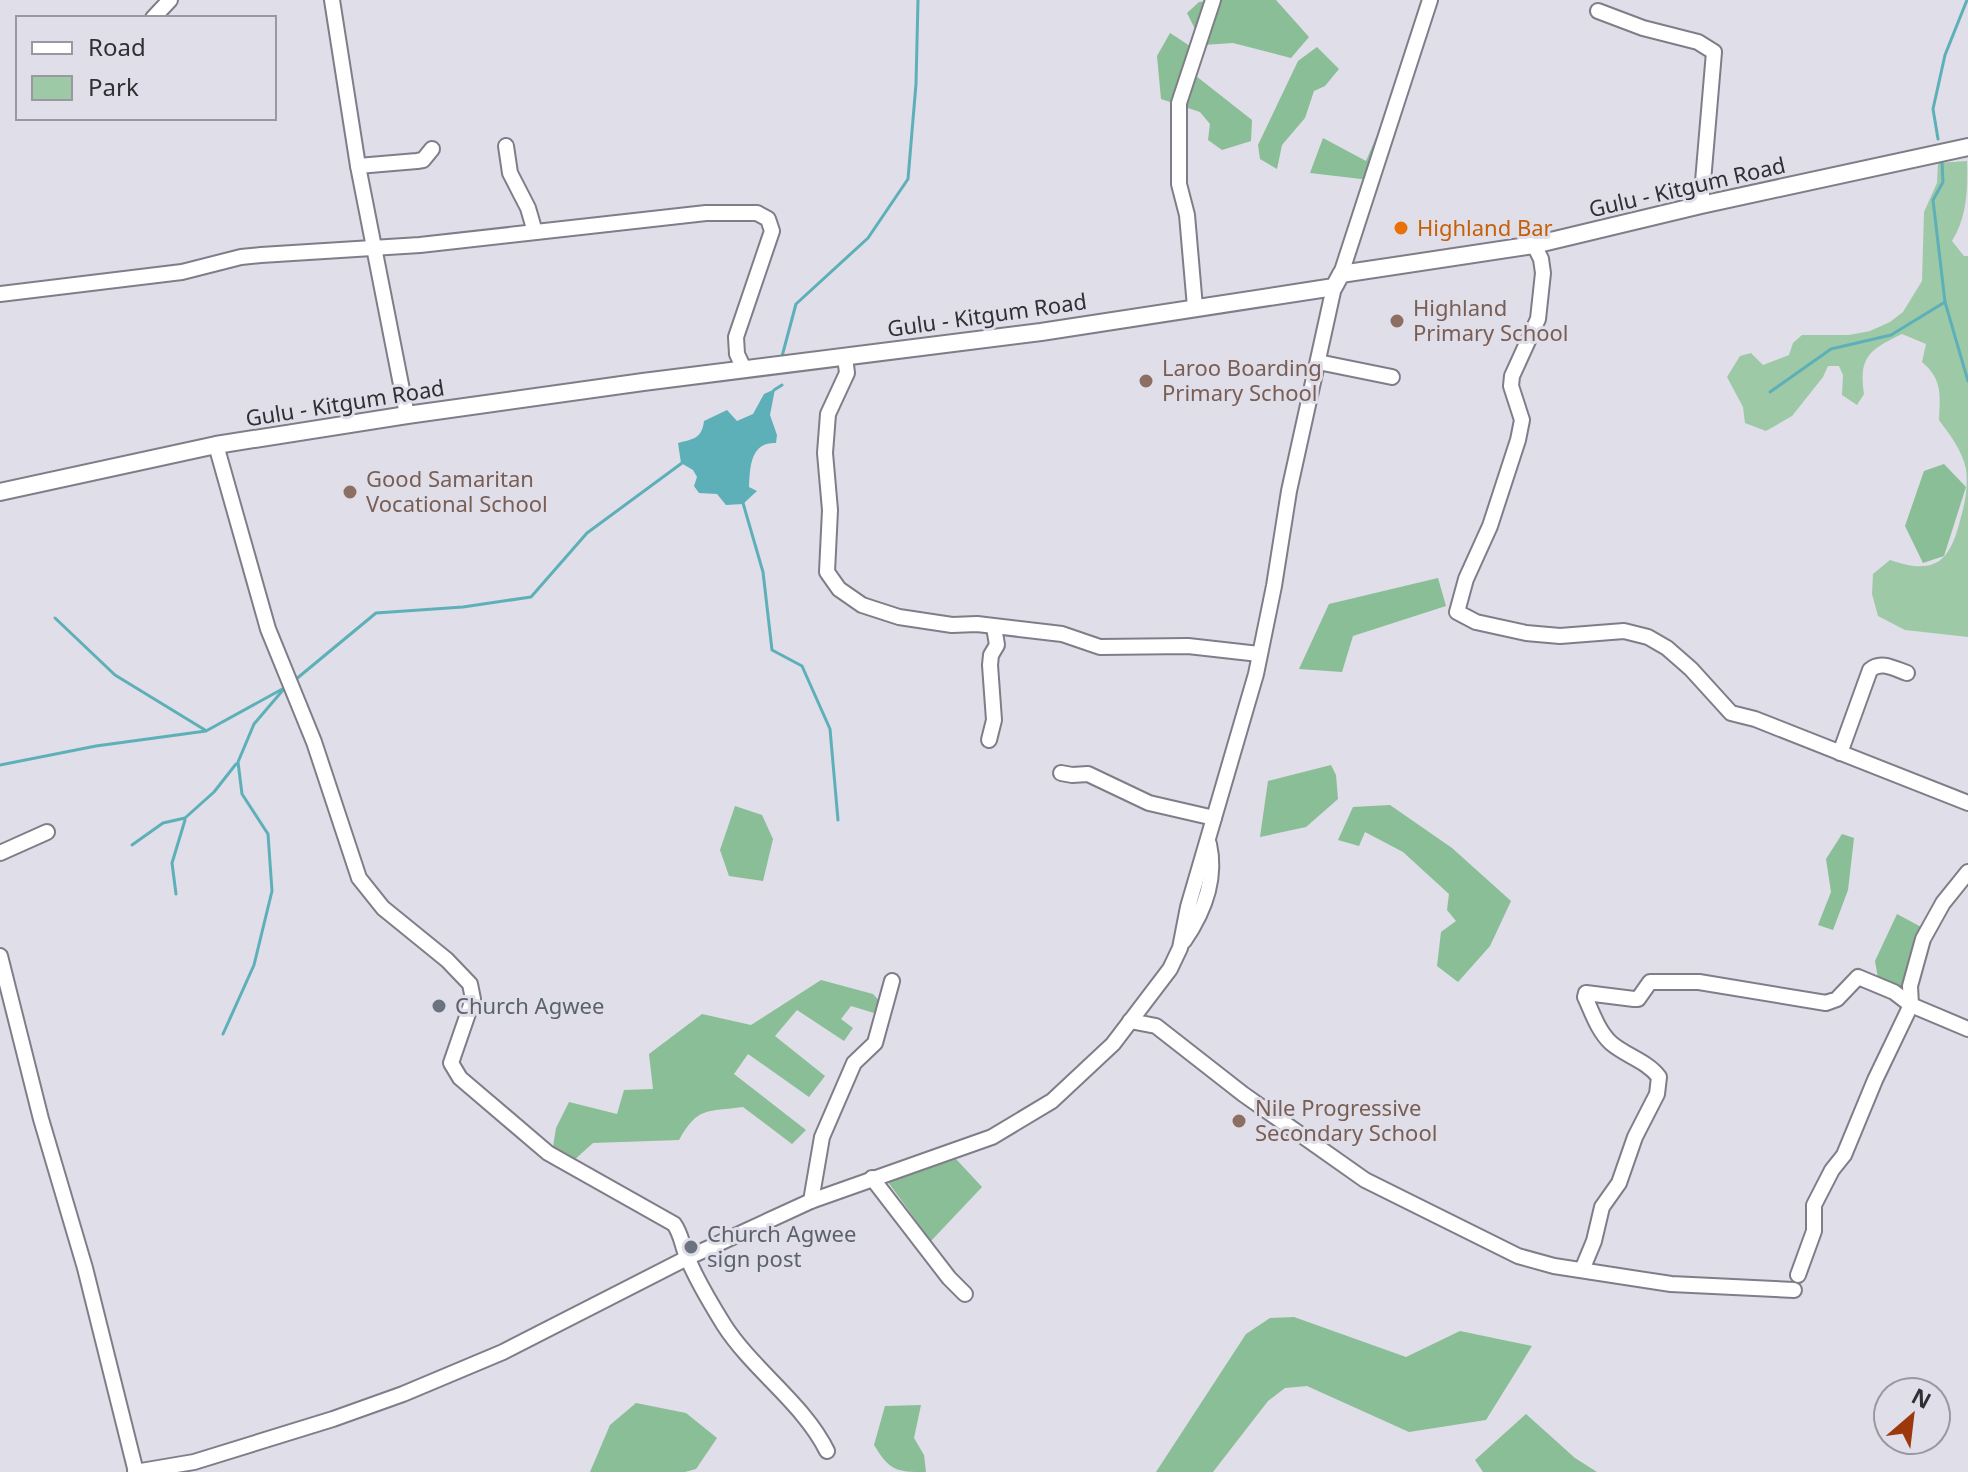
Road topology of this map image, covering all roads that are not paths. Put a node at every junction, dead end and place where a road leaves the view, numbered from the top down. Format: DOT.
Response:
graph roads {
  1 [pos="170,0"];
  2 [pos="332,0"];
  3 [pos="1213,0"];
  4 [pos="1430,0"];
  5 [pos="1598,11"];
  6 [pos="155,16"];
  7 [pos="506,146"];
  8 [pos="1968,147"];
  9 [pos="432,149"];
  10 [pos="358,166"];
  11 [pos="1701,205"];
  12 [pos="535,232"];
  13 [pos="1534,245"];
  14 [pos="373,246"];
  15 [pos="1338,280"];
  16 [pos="0,294"];
  17 [pos="1195,307"];
  18 [pos="845,357"];
  19 [pos="1318,362"];
  20 [pos="744,369"];
  21 [pos="1392,377"];
  22 [pos="407,415"];
  23 [pos="216,445"];
  24 [pos="0,492"];
  25 [pos="994,627"];
  26 [pos="1259,654"];
  27 [pos="1907,673"];
  28 [pos="989,740"];
  29 [pos="1840,753"];
  30 [pos="1061,773"];
  31 [pos="1968,803"];
  32 [pos="1214,818"];
  33 [pos="47,832"];
  34 [pos="0,853"];
  35 [pos="1968,872"];
  36 [pos="0,956"];
  37 [pos="892,981"];
  38 [pos="1147,998"];
  39 [pos="1911,1005"];
  40 [pos="1130,1021"];
  41 [pos="1156,1026"];
  42 [pos="1968,1029"];
  43 [pos="872,1178"];
  44 [pos="811,1201"];
  45 [pos="687,1258"];
  46 [pos="1582,1270"];
  47 [pos="965,1294"];
  48 [pos="827,1451"];
  49 [pos="136,1472"];
  1 -- 6 [label="street"];
  2 -- 10 [label="street"];
  3 -- 17 [label="street"];
  4 -- 15 [label="street"];
  5 -- 11 [label="street"];
  7 -- 12 [label="street"];
  8 -- 11 [label="main road, Gulu - Kitgum Road"];
  9 -- 10 [label="street"];
  10 -- 14 [label="street"];
  11 -- 13 [label="main road, Gulu - Kitgum Road"];
  12 -- 14 [label="street"];
  12 -- 20 [label="street"];
  13 -- 15 [label="main road, Gulu - Kitgum Road"];
  13 -- 29 [label="street"];
  14 -- 16 [label="street"];
  14 -- 22 [label="street"];
  15 -- 17 [label="main road, Gulu - Kitgum Road"];
  15 -- 19 [label="street"];
  17 -- 18 [label="main road, Gulu - Kitgum Road"];
  18 -- 20 [label="main road, Gulu - Kitgum Road"];
  18 -- 25 [label="street"];
  19 -- 21 [label="street"];
  19 -- 26 [label="street"];
  20 -- 22 [label="main road, Gulu - Kitgum Road"];
  22 -- 23 [label="main road, Gulu - Kitgum Road"];
  23 -- 24 [label="main road, Gulu - Kitgum Road"];
  23 -- 45 [label="street"];
  25 -- 26 [label="street"];
  25 -- 28 [label="street"];
  26 -- 32 [label="street"];
  27 -- 29 [label="street"];
  29 -- 31 [label="street"];
  30 -- 32 [label="street"];
  32 -- 38 [label="street"];
  33 -- 34 [label="street"];
  35 -- 39 [label="street"];
  36 -- 49 [label="street"];
  37 -- 44 [label="street"];
  38 -- 40 [label="street"];
  38 -- 41 [label="street"];
  39 -- 42 [label="street"];
  39 -- 46 [label="street"];
  39 -- 46 [label="street"];
  40 -- 41 [label="street"];
  40 -- 43 [label="street"];
  41 -- 46 [label="street"];
  43 -- 44 [label="street"];
  43 -- 47 [label="street"];
  44 -- 45 [label="street"];
  45 -- 48 [label="street"];
  45 -- 49 [label="street"];
}
